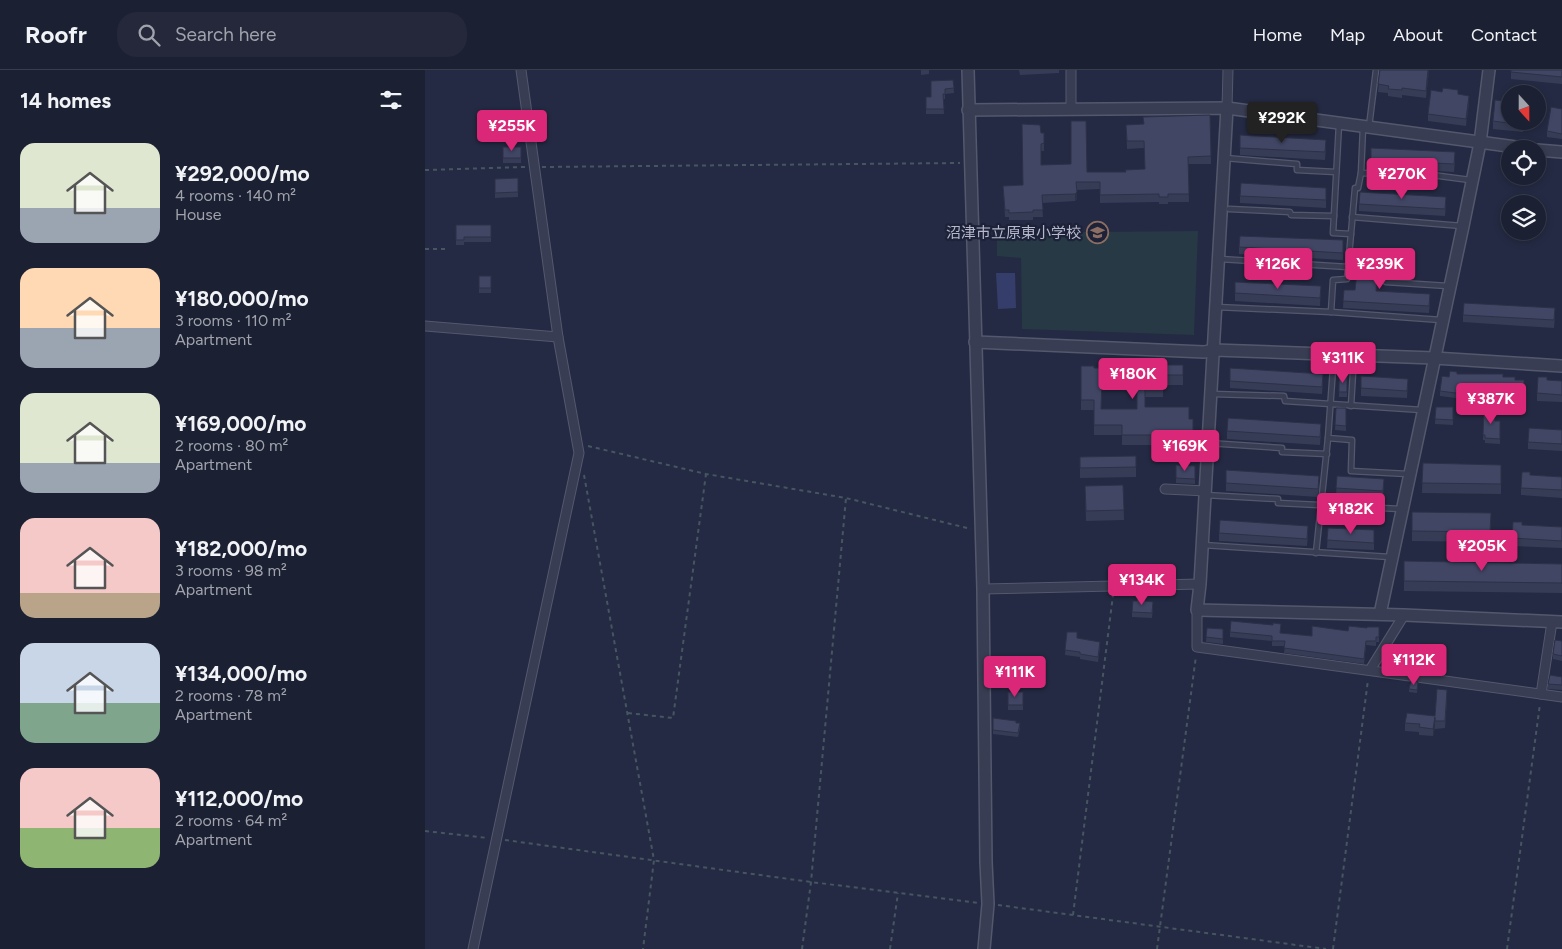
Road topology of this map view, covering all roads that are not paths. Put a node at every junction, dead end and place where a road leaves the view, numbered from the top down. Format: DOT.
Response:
graph roads {
  1 [pos="521,70"];
  2 [pos="967,70"];
  3 [pos="1071,70"];
  4 [pos="1229,70"];
  5 [pos="1376,70"];
  6 [pos="1489,70"];
  7 [pos="1227,108"];
  8 [pos="968,110"];
  9 [pos="1071,110"];
  10 [pos="1339,124"];
  11 [pos="1366,128"];
  12 [pos="1479,143"];
  13 [pos="1501,146"];
  14 [pos="1546,151"];
  15 [pos="1562,152"];
  16 [pos="1224,158"];
  17 [pos="1337,172"];
  18 [pos="1361,173"];
  19 [pos="1472,180"];
  20 [pos="1229,209"];
  21 [pos="1334,216"];
  22 [pos="1352,217"];
  23 [pos="1463,226"];
  24 [pos="1351,234"];
  25 [pos="1349,258"];
  26 [pos="1219,259"];
  27 [pos="1348,267"];
  28 [pos="1450,286"];
  29 [pos="1216,307"];
  30 [pos="1331,312"];
  31 [pos="1443,320"];
  32 [pos="425,326"];
  33 [pos="558,337"];
  34 [pos="975,342"];
  35 [pos="1214,350"];
  36 [pos="1334,354"];
  37 [pos="1354,355"];
  38 [pos="1434,358"];
  39 [pos="1562,366"];
  40 [pos="1211,394"];
  41 [pos="1330,403"];
  42 [pos="1351,406"];
  43 [pos="1423,410"];
  44 [pos="1328,438"];
  45 [pos="1209,443"];
  46 [pos="1327,454"];
  47 [pos="1409,474"];
  48 [pos="1165,489"];
  49 [pos="1205,493"];
  50 [pos="1322,506"];
  51 [pos="1402,510"];
  52 [pos="1202,545"];
  53 [pos="1317,553"];
  54 [pos="1392,558"];
  55 [pos="1200,584"];
  56 [pos="983,589"];
  57 [pos="1197,610"];
  58 [pos="1379,614"];
  59 [pos="1404,615"];
  60 [pos="1557,622"];
  61 [pos="1370,670"];
  62 [pos="1541,694"];
  63 [pos="1562,697"];
  64 [pos="473,949"];
  65 [pos="983,949"];
  1 -- 33 [label="street"];
  2 -- 8 [label="street"];
  3 -- 9 [label="street"];
  4 -- 7 [label="street"];
  5 -- 11 [label="lane"];
  6 -- 12 [label="street"];
  7 -- 9 [label="street"];
  7 -- 10 [label="street"];
  7 -- 16 [label="street"];
  8 -- 9 [label="street"];
  8 -- 34 [label="street"];
  10 -- 11 [label="street"];
  10 -- 17 [label="lane"];
  11 -- 12 [label="street"];
  11 -- 18 [label="lane"];
  12 -- 13 [label="street"];
  12 -- 19 [label="street"];
  14 -- 15 [label="street"];
  16 -- 17 [label="lane"];
  16 -- 26 [label="street"];
  17 -- 21 [label="lane"];
  18 -- 19 [label="lane"];
  18 -- 22 [label="lane"];
  19 -- 23 [label="street"];
  20 -- 21 [label="lane"];
  21 -- 24 [label="lane"];
  22 -- 23 [label="lane"];
  22 -- 24 [label="lane"];
  23 -- 28 [label="street"];
  24 -- 25 [label="lane"];
  25 -- 27 [label="lane"];
  25 -- 28 [label="lane"];
  26 -- 27 [label="lane"];
  26 -- 29 [label="street"];
  27 -- 30 [label="lane"];
  28 -- 31 [label="street"];
  29 -- 30 [label="lane"];
  29 -- 35 [label="street"];
  30 -- 31 [label="lane"];
  31 -- 38 [label="street"];
  32 -- 33 [label="street"];
  33 -- 64 [label="street"];
  34 -- 35 [label="street"];
  34 -- 56 [label="street"];
  35 -- 36 [label="street"];
  35 -- 40 [label="street"];
  36 -- 37 [label="street"];
  36 -- 41 [label="lane"];
  37 -- 38 [label="street"];
  37 -- 42 [label="lane"];
  38 -- 39 [label="street"];
  38 -- 43 [label="street"];
  40 -- 41 [label="lane"];
  40 -- 45 [label="street"];
  41 -- 42 [label="lane"];
  41 -- 44 [label="lane"];
  42 -- 43 [label="lane"];
  43 -- 47 [label="street"];
  44 -- 46 [label="lane"];
  44 -- 47 [label="lane"];
  45 -- 46 [label="lane"];
  45 -- 49 [label="street"];
  46 -- 50 [label="lane"];
  47 -- 51 [label="street"];
  48 -- 49 [label="street"];
  49 -- 50 [label="lane"];
  49 -- 52 [label="street"];
  50 -- 51 [label="lane"];
  50 -- 53 [label="lane"];
  51 -- 54 [label="street"];
  52 -- 53 [label="lane"];
  52 -- 55 [label="street"];
  53 -- 54 [label="lane"];
  54 -- 58 [label="street"];
  55 -- 56 [label="street"];
  55 -- 57 [label="street"];
  56 -- 65 [label="street"];
  57 -- 58 [label="street"];
  57 -- 61 [label="street"];
  58 -- 59 [label="street"];
  59 -- 60 [label="street"];
  59 -- 61 [label="street"];
  60 -- 62 [label="street"];
  61 -- 62 [label="street"];
  62 -- 63 [label="street"];
}
